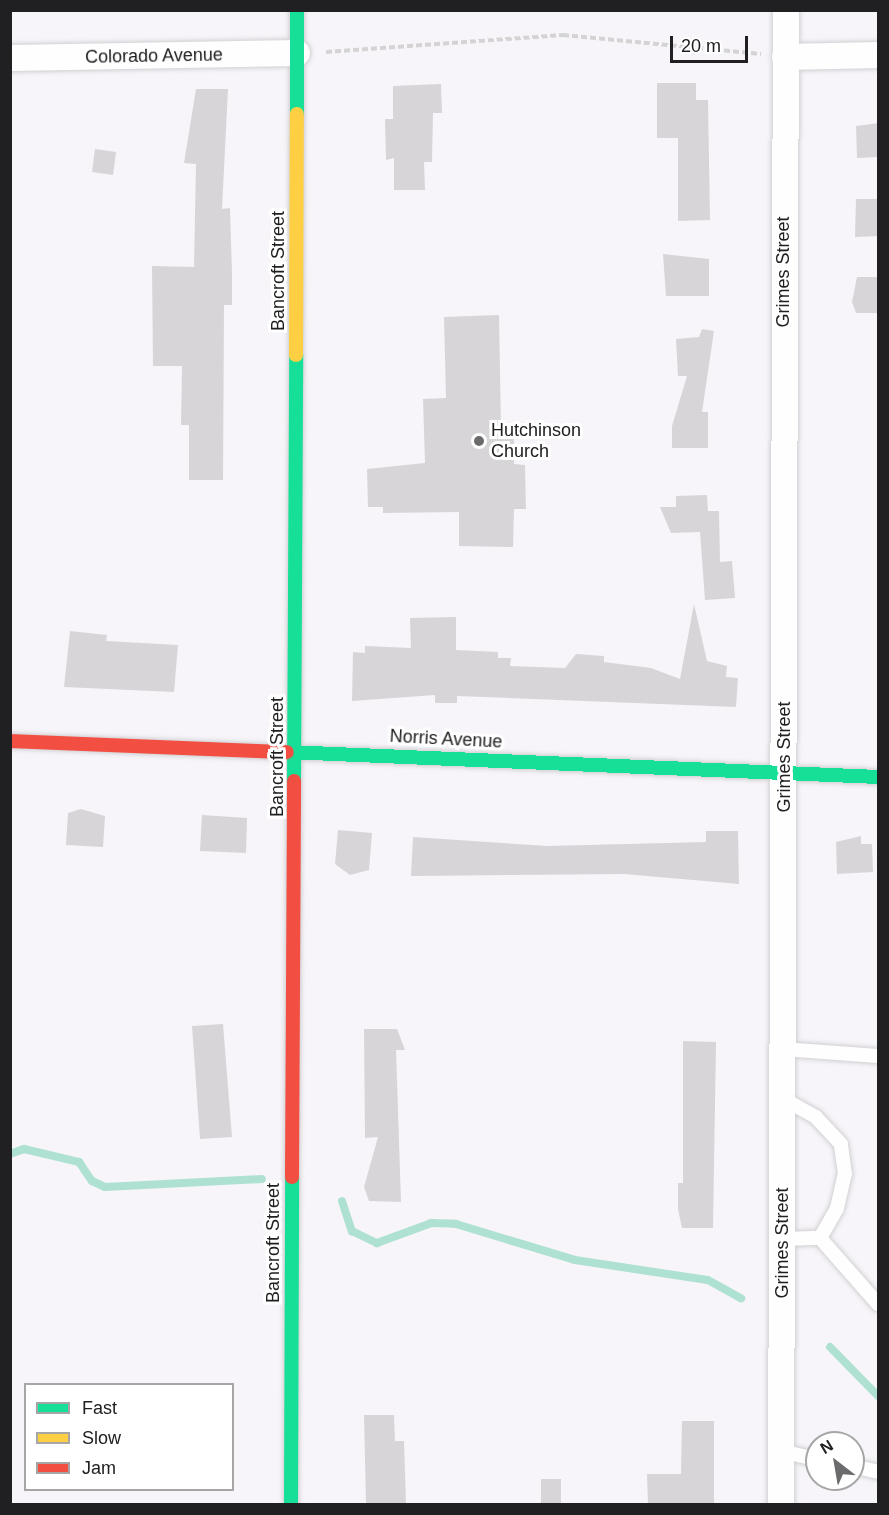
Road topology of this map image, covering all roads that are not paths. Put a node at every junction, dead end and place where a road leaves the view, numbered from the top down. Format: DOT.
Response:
graph roads {
  1 [pos="297,10"];
  2 [pos="786,10"];
  3 [pos="297,53"];
  4 [pos="879,55"];
  5 [pos="786,57"];
  6 [pos="10,58"];
  7 [pos="10,741"];
  8 [pos="295,749"];
  9 [pos="784,773"];
  10 [pos="879,777"];
  11 [pos="783,1049"];
  12 [pos="879,1056"];
  13 [pos="782,1098"];
  14 [pos="820,1238"];
  15 [pos="782,1239"];
  16 [pos="879,1304"];
  17 [pos="782,1451"];
  18 [pos="805,1456"];
  19 [pos="291,1504"];
  20 [pos="781,1504"];
  1 -- 3 [label="street, Bancroft Street"];
  2 -- 5 [label="street, Grimes Street"];
  3 -- 6 [label="street, Colorado Avenue"];
  3 -- 8 [label="street, Bancroft Street"];
  4 -- 5 [label="street"];
  5 -- 9 [label="street, Grimes Street"];
  7 -- 8 [label="street, Norris Avenue"];
  8 -- 9 [label="street, Norris Avenue"];
  8 -- 19 [label="street, Bancroft Street"];
  9 -- 10 [label="street, Norris Avenue"];
  9 -- 11 [label="street, Grimes Street"];
  11 -- 12 [label="lane"];
  11 -- 13 [label="street, Grimes Street"];
  13 -- 14 [label="lane"];
  13 -- 15 [label="street, Grimes Street"];
  14 -- 15 [label="lane"];
  14 -- 16 [label="lane"];
  15 -- 17 [label="street, Grimes Street"];
  17 -- 18 [label="lane"];
  17 -- 20 [label="street, Grimes Street"];
}
